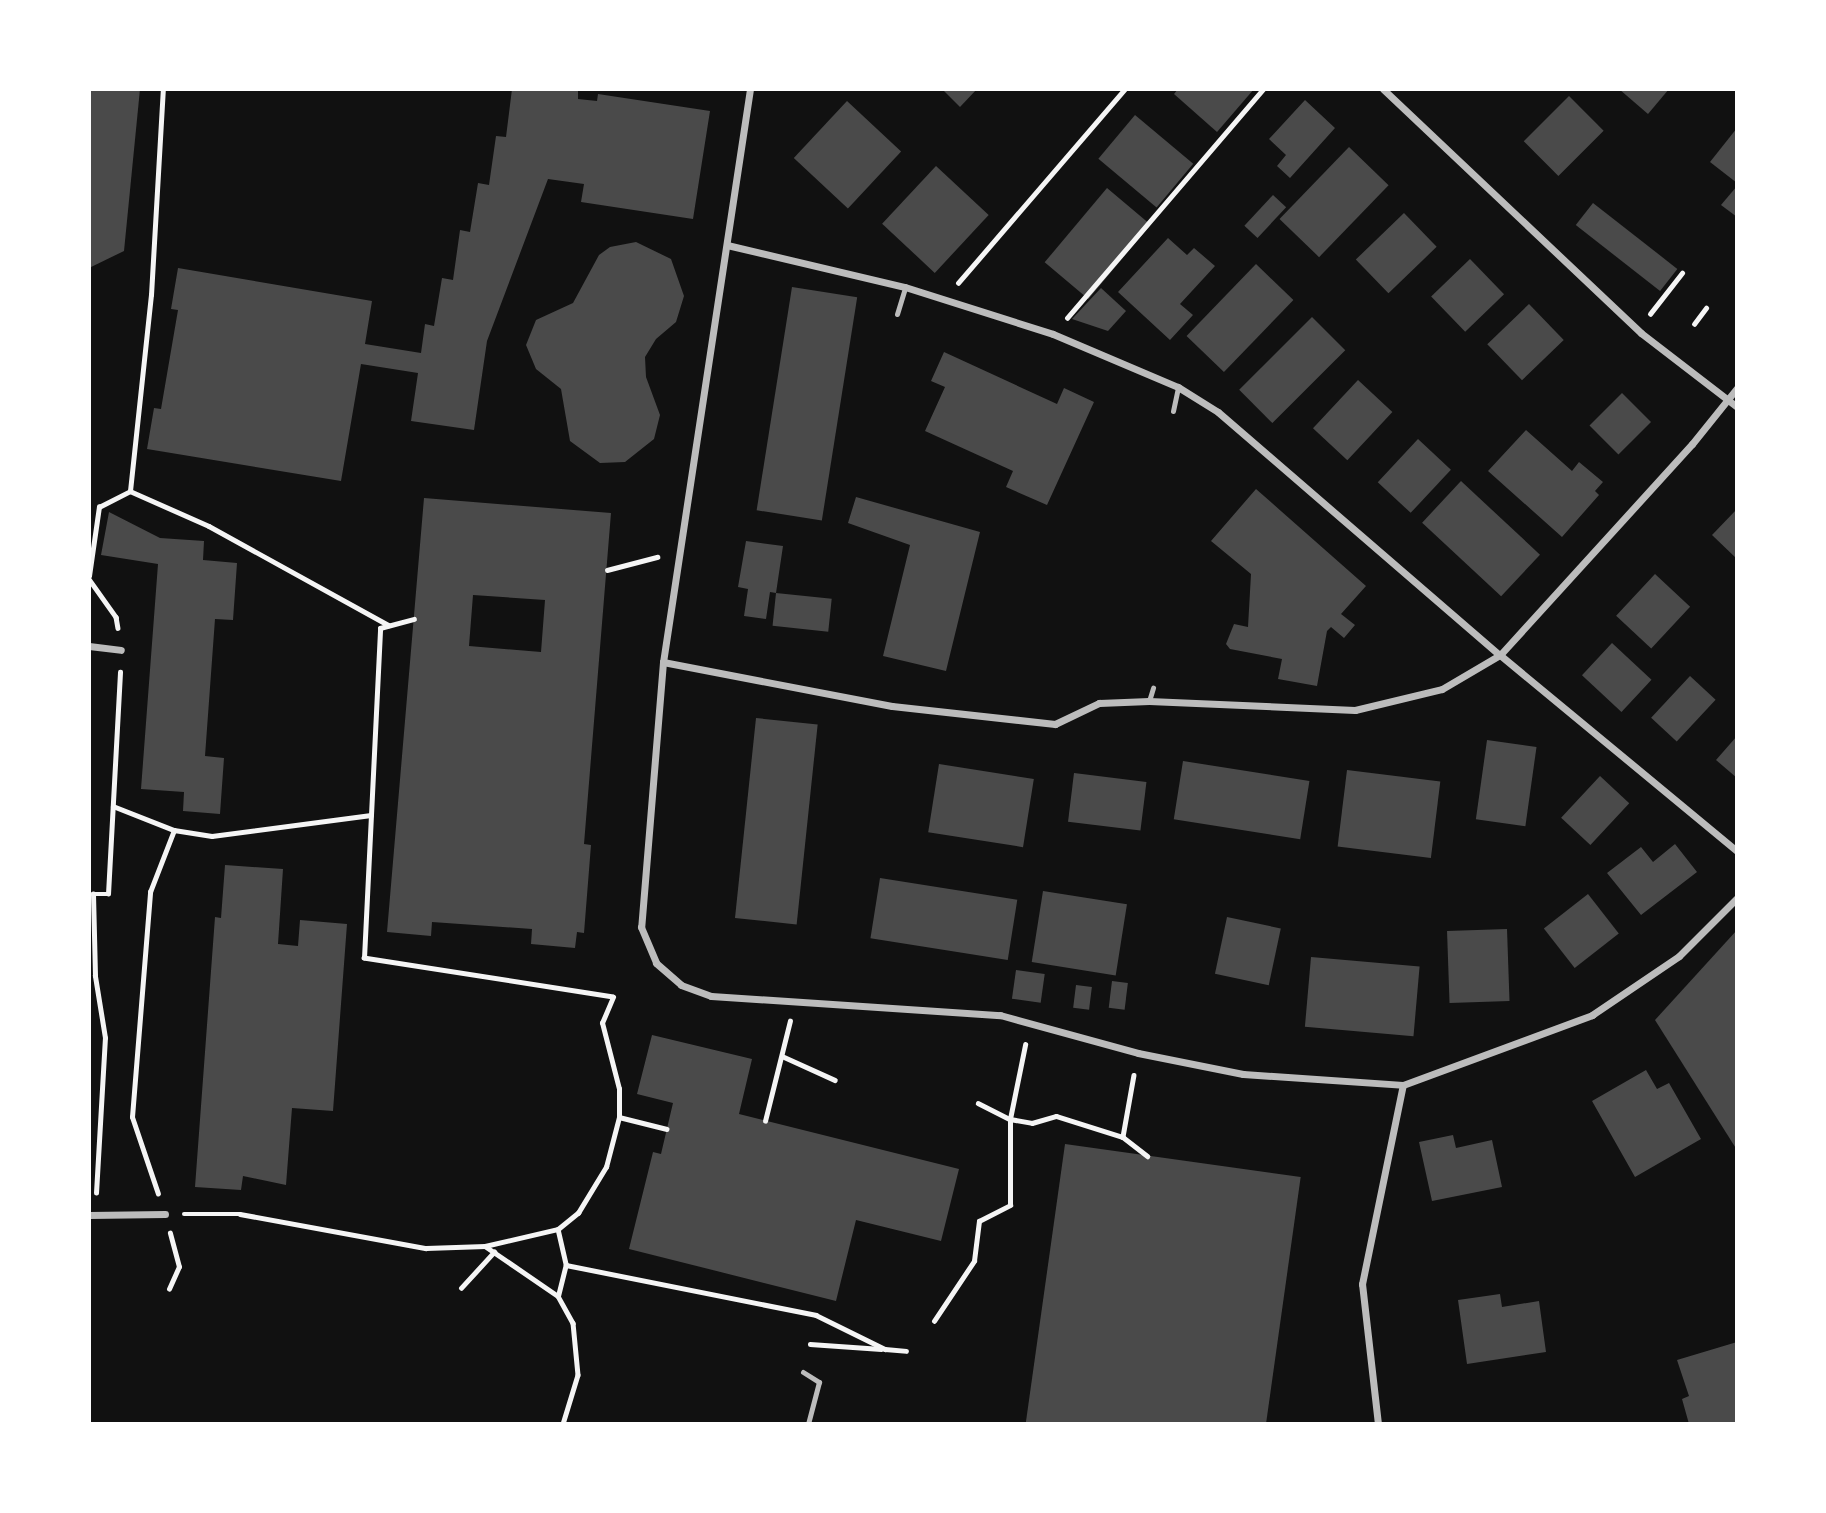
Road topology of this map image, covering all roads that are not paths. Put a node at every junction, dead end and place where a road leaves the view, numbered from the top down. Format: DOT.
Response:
graph roads {
  1 [pos="750,89"];
  2 [pos="1383,89"];
  3 [pos="727,245"];
  4 [pos="905,287"];
  5 [pos="897,314"];
  6 [pos="1178,387"];
  7 [pos="1737,388"];
  8 [pos="1726,402"];
  9 [pos="1737,407"];
  10 [pos="1172,411"];
  11 [pos="89,646"];
  12 [pos="121,650"];
  13 [pos="1500,655"];
  14 [pos="663,662"];
  15 [pos="1153,688"];
  16 [pos="1149,701"];
  17 [pos="1737,851"];
  18 [pos="1737,898"];
  19 [pos="1403,1085"];
  20 [pos="164,1214"];
  21 [pos="93,1215"];
  22 [pos="803,1373"];
  23 [pos="808,1424"];
  24 [pos="1378,1424"];
  1 -- 3 [label="street"];
  2 -- 8 [label="street"];
  3 -- 4 [label="street"];
  3 -- 14 [label="street"];
  4 -- 5 [label="lane"];
  4 -- 6 [label="street"];
  6 -- 10 [label="lane"];
  6 -- 13 [label="street"];
  7 -- 8 [label="street"];
  8 -- 9 [label="street"];
  8 -- 13 [label="street"];
  11 -- 12 [label="street"];
  13 -- 16 [label="street"];
  13 -- 17 [label="street"];
  14 -- 16 [label="street"];
  14 -- 19 [label="street"];
  15 -- 16 [label="lane"];
  18 -- 19 [label="street"];
  19 -- 24 [label="street"];
  20 -- 21 [label="street"];
  22 -- 23 [label="lane"];
}
